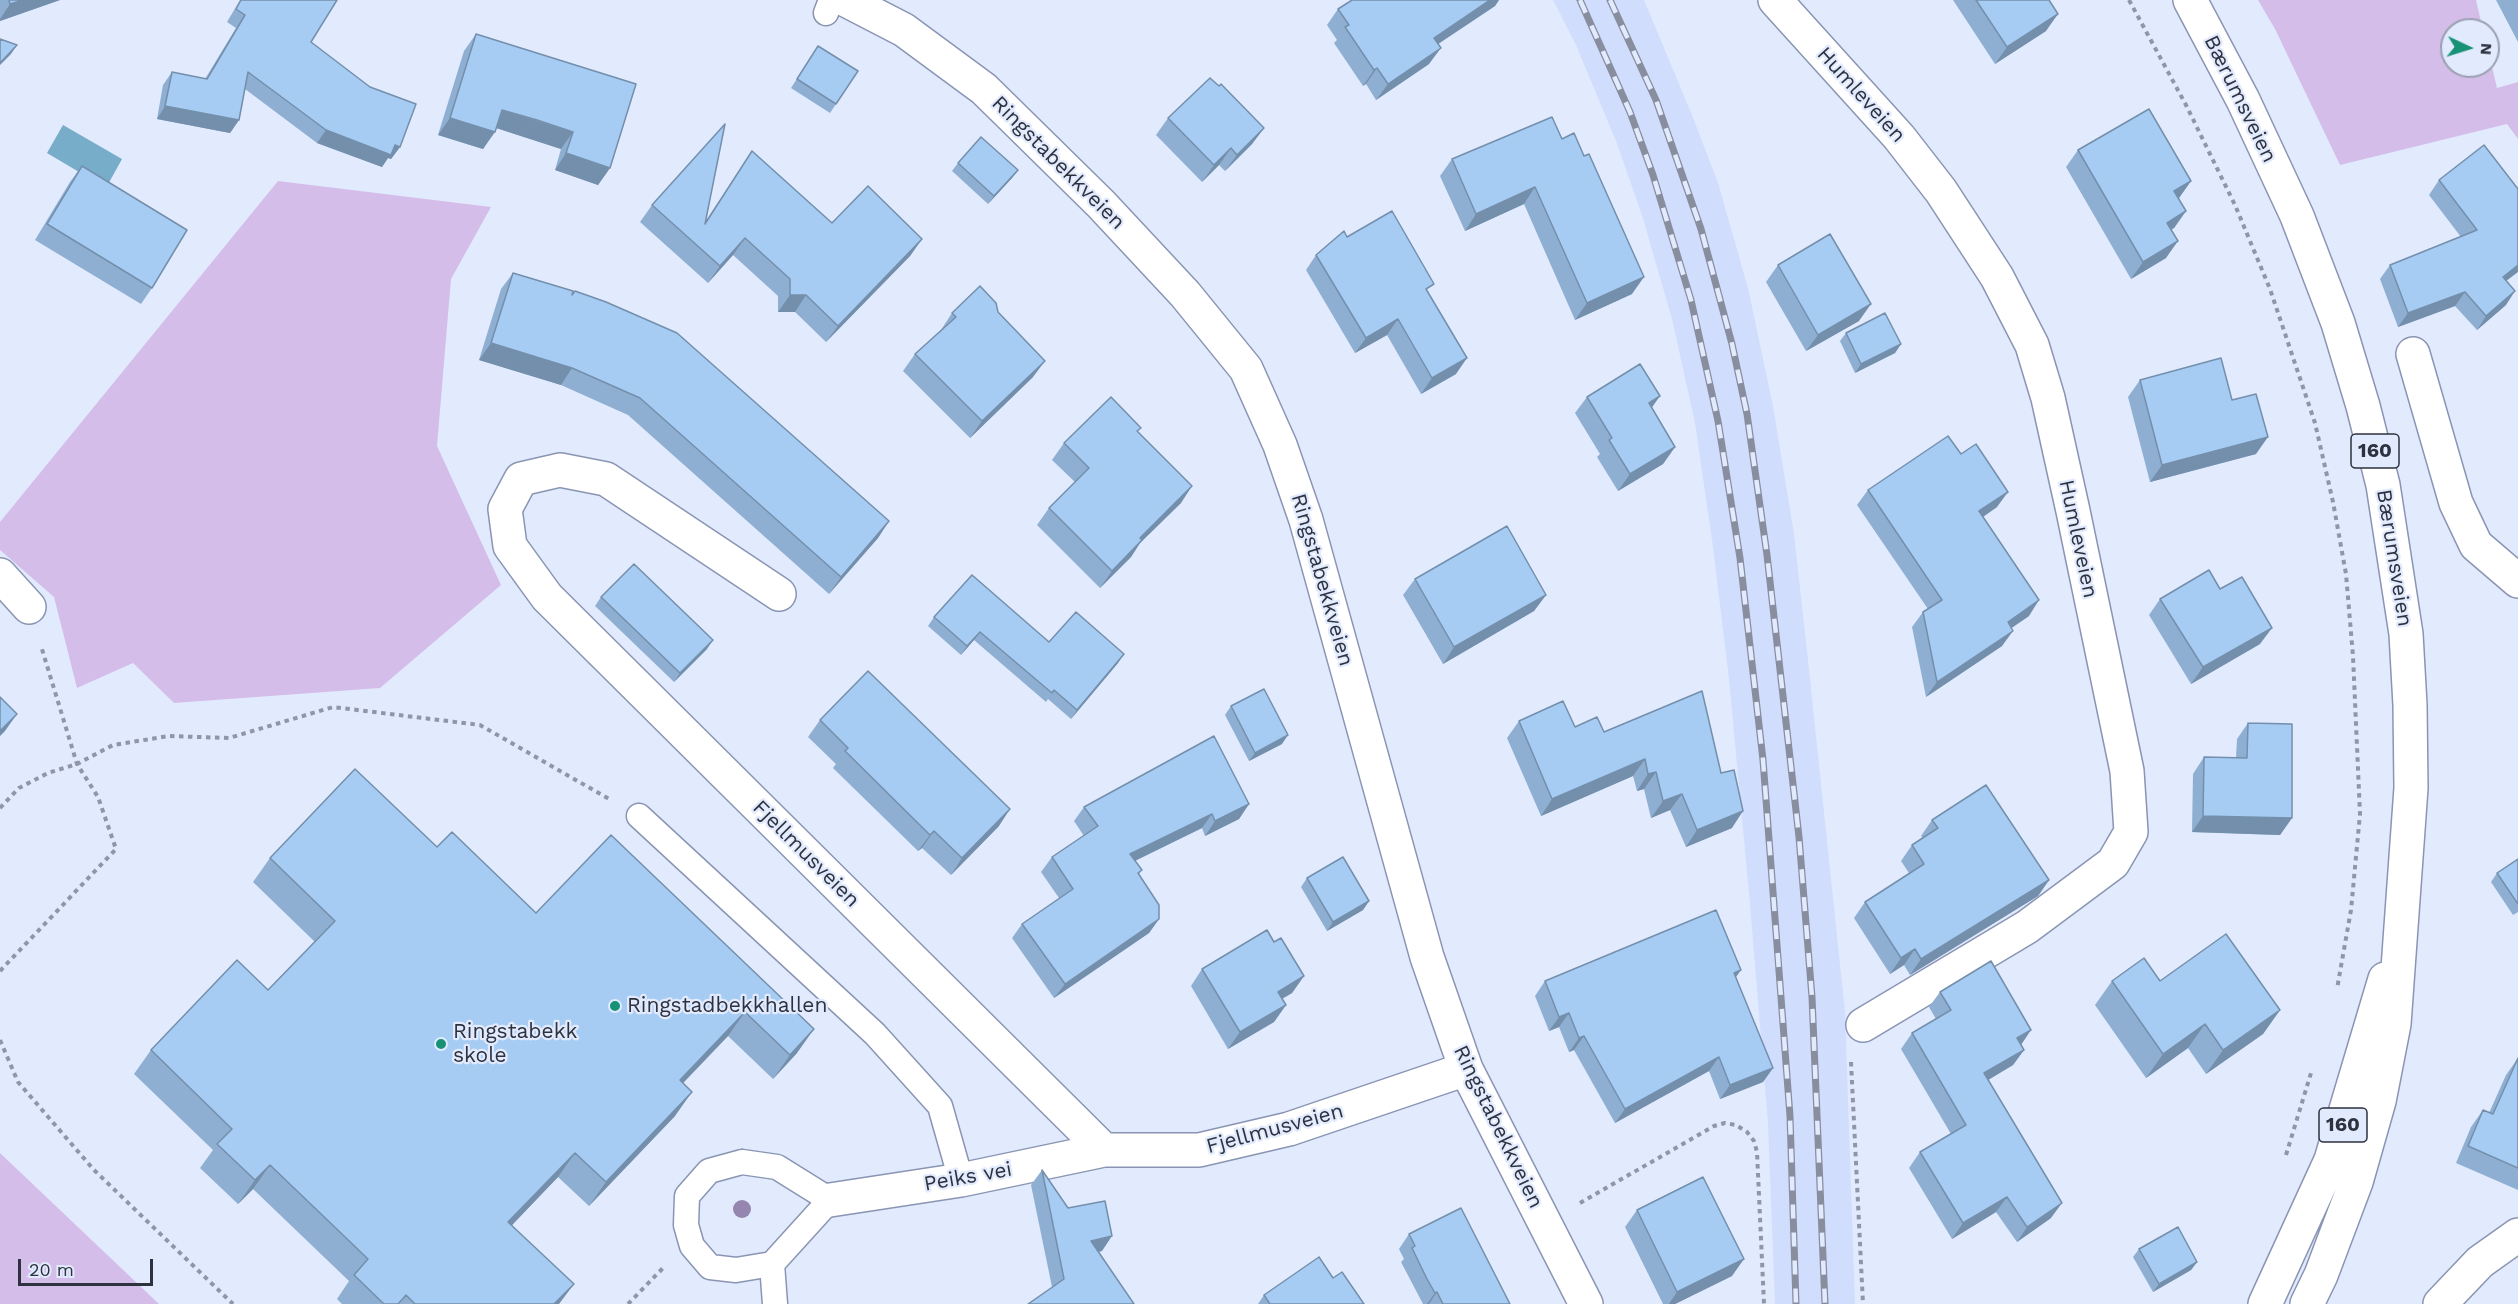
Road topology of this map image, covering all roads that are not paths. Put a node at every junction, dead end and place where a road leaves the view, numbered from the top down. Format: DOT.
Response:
graph roads {
  1 [pos="1775,0"];
  2 [pos="2190,0"];
  3 [pos="834,4"];
  4 [pos="2413,354"];
  5 [pos="0,575"];
  6 [pos="2518,581"];
  7 [pos="779,594"];
  8 [pos="29,607"];
  9 [pos="639,816"];
  10 [pos="2399,937"];
  11 [pos="1863,1026"];
  12 [pos="1466,1069"];
  13 [pos="1104,1150"];
  14 [pos="961,1180"];
  15 [pos="830,1200"];
  16 [pos="2518,1235"];
  17 [pos="772,1264"];
  18 [pos="775,1304"];
  19 [pos="1586,1304"];
  20 [pos="2265,1304"];
  21 [pos="2307,1304"];
  22 [pos="2440,1304"];
  1 -- 11 [label="street, Humleveien"];
  2 -- 10 [label="street, Bærumsveien / 160"];
  3 -- 12 [label="street, Ringstabekkveien"];
  4 -- 6 [label="street"];
  5 -- 8 [label="street"];
  7 -- 13 [label="street, Fjellmusveien"];
  9 -- 14 [label="lane"];
  10 -- 20 [label="street, Bærumsveien / 160"];
  10 -- 21 [label="street, Bærumsveien / 160"];
  12 -- 13 [label="street, Fjellmusveien"];
  12 -- 19 [label="street, Ringstabekkveien"];
  13 -- 14 [label="street, Peiks vei"];
  14 -- 15 [label="street, Peiks vei"];
  15 -- 17 [label="lane"];
  15 -- 17 [label="lane"];
  16 -- 22 [label="street"];
  17 -- 18 [label="lane"];
}
